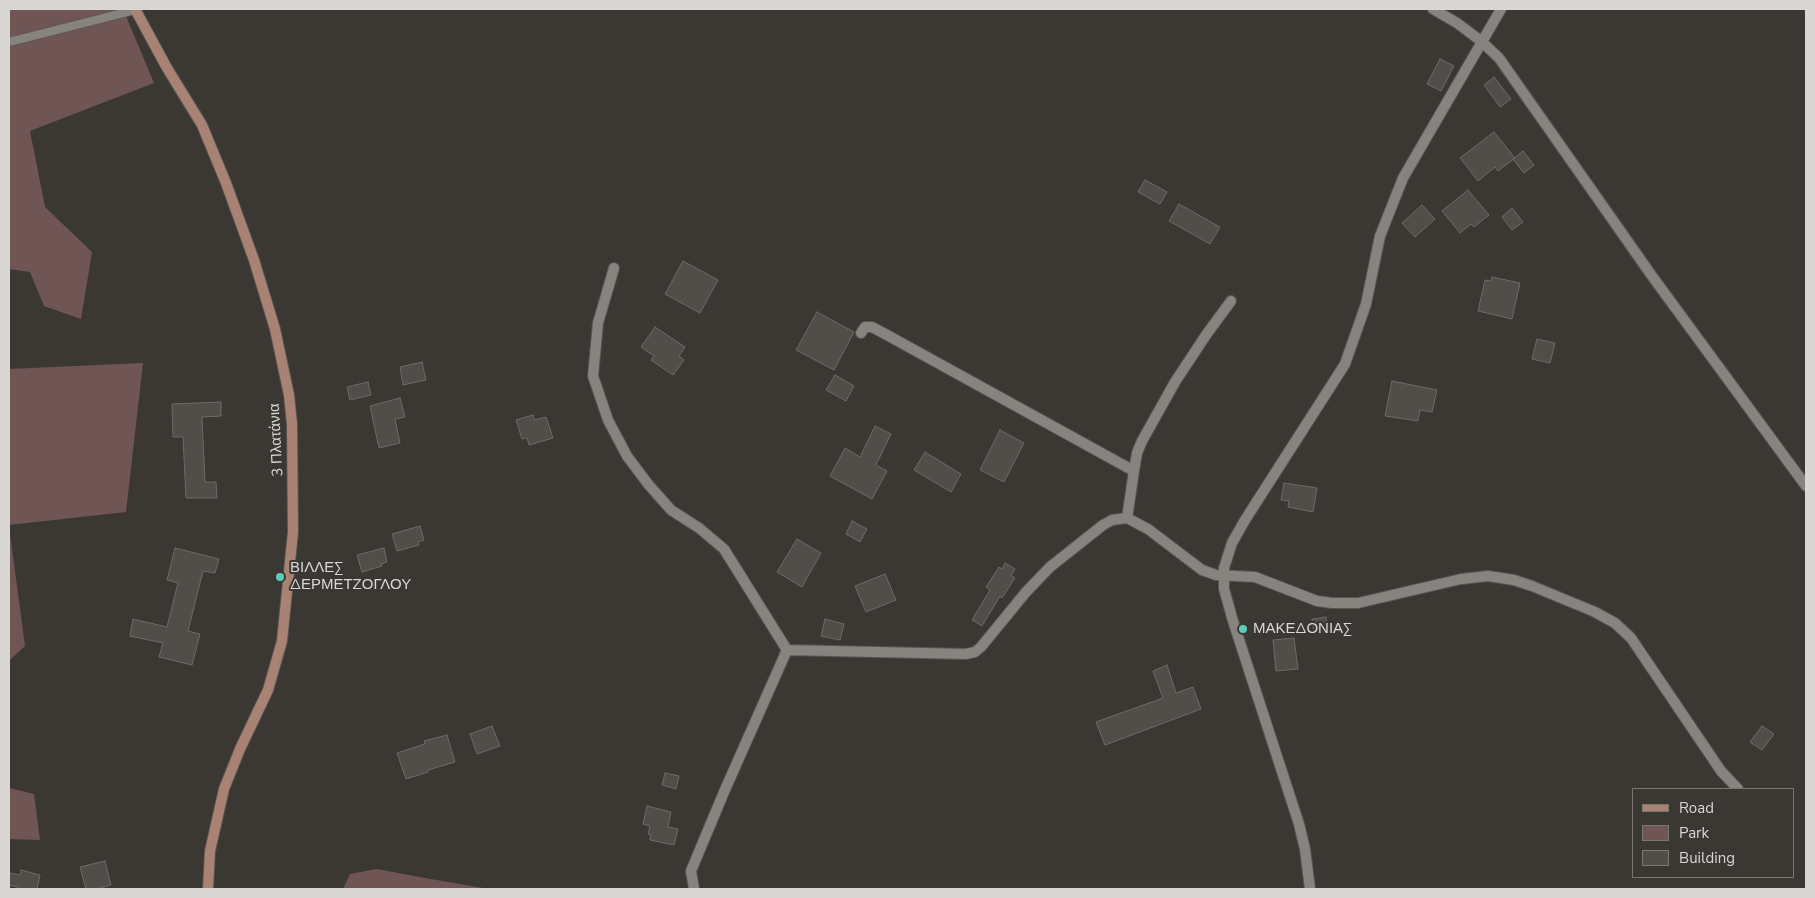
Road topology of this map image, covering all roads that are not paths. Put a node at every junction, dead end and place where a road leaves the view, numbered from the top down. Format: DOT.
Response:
graph roads {
  1 [pos="135,9"];
  2 [pos="1433,9"];
  3 [pos="1501,9"];
  4 [pos="1481,41"];
  5 [pos="9,42"];
  6 [pos="614,268"];
  7 [pos="1231,301"];
  8 [pos="861,333"];
  9 [pos="1134,471"];
  10 [pos="1806,486"];
  11 [pos="1127,518"];
  12 [pos="1223,575"];
  13 [pos="788,650"];
  14 [pos="1737,788"];
  15 [pos="208,889"];
  16 [pos="694,889"];
  17 [pos="1310,889"];
  1 -- 5 [label="lane"];
  1 -- 15 [label="street, 3 Πλατάνια"];
  2 -- 4 [label="street"];
  3 -- 4 [label="street"];
  4 -- 10 [label="street"];
  4 -- 12 [label="street"];
  6 -- 13 [label="street"];
  7 -- 9 [label="street"];
  8 -- 9 [label="street"];
  9 -- 11 [label="street"];
  11 -- 12 [label="street"];
  11 -- 13 [label="street"];
  12 -- 14 [label="street"];
  12 -- 17 [label="street"];
  13 -- 16 [label="street"];
}
